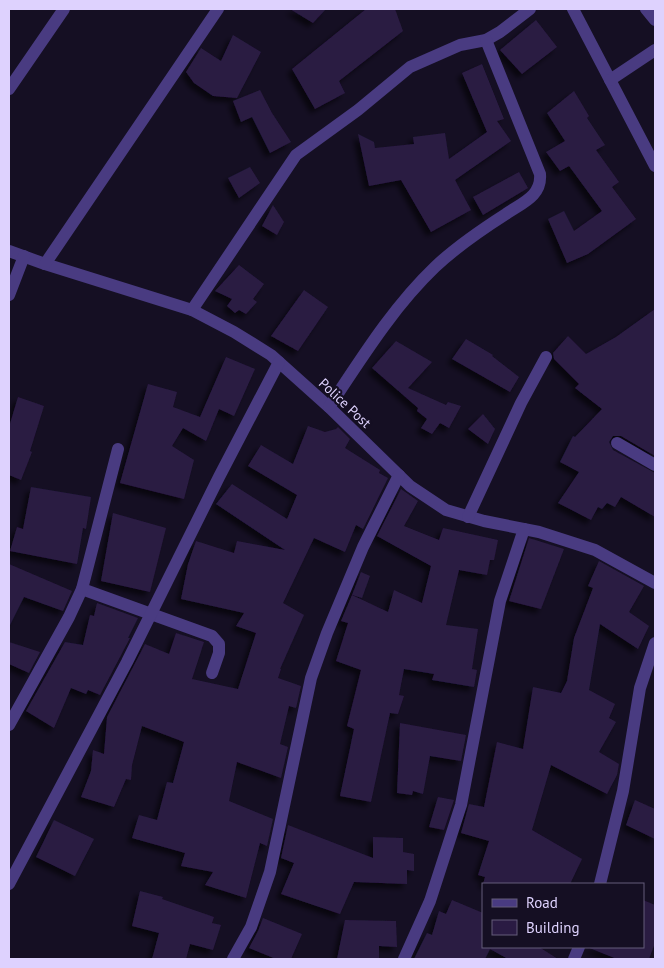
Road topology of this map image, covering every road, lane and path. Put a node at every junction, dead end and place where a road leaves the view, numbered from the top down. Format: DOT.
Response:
graph roads {
  1 [pos="64,9"];
  2 [pos="218,9"];
  3 [pos="530,9"];
  4 [pos="573,9"];
  5 [pos="646,9"];
  6 [pos="655,20"];
  7 [pos="486,40"];
  8 [pos="655,50"];
  9 [pos="610,80"];
  10 [pos="9,88"];
  11 [pos="655,166"];
  12 [pos="9,251"];
  13 [pos="24,256"];
  14 [pos="45,264"];
  15 [pos="9,295"];
  16 [pos="192,310"];
  17 [pos="546,357"];
  18 [pos="279,362"];
  19 [pos="328,407"];
  20 [pos="617,443"];
  21 [pos="118,449"];
  22 [pos="655,465"];
  23 [pos="398,475"];
  24 [pos="468,517"];
  25 [pos="524,529"];
  26 [pos="655,583"];
  27 [pos="82,589"];
  28 [pos="152,613"];
  29 [pos="655,642"];
  30 [pos="212,673"];
  31 [pos="9,724"];
  32 [pos="600,883"];
  33 [pos="9,884"];
  34 [pos="233,959"];
  35 [pos="404,959"];
  1 -- 10 [label="street"];
  2 -- 14 [label="street"];
  3 -- 7 [label="street"];
  4 -- 9 [label="street"];
  5 -- 6 [label="street"];
  7 -- 16 [label="street"];
  7 -- 19 [label="street"];
  8 -- 9 [label="street"];
  9 -- 11 [label="street"];
  12 -- 13 [label="street, Police Post"];
  13 -- 14 [label="street, Police Post"];
  13 -- 15 [label="street"];
  14 -- 16 [label="street, Police Post"];
  16 -- 18 [label="street, Police Post"];
  17 -- 24 [label="street"];
  18 -- 19 [label="street, Police Post"];
  18 -- 28 [label="street"];
  19 -- 23 [label="street, Police Post"];
  20 -- 22 [label="street"];
  21 -- 27 [label="street"];
  23 -- 24 [label="street, Police Post"];
  23 -- 34 [label="street"];
  24 -- 25 [label="street, Police Post"];
  25 -- 26 [label="street, Police Post"];
  25 -- 35 [label="street"];
  27 -- 28 [label="street"];
  27 -- 31 [label="street"];
  28 -- 30 [label="street"];
  28 -- 33 [label="street"];
  29 -- 32 [label="street"];
}
